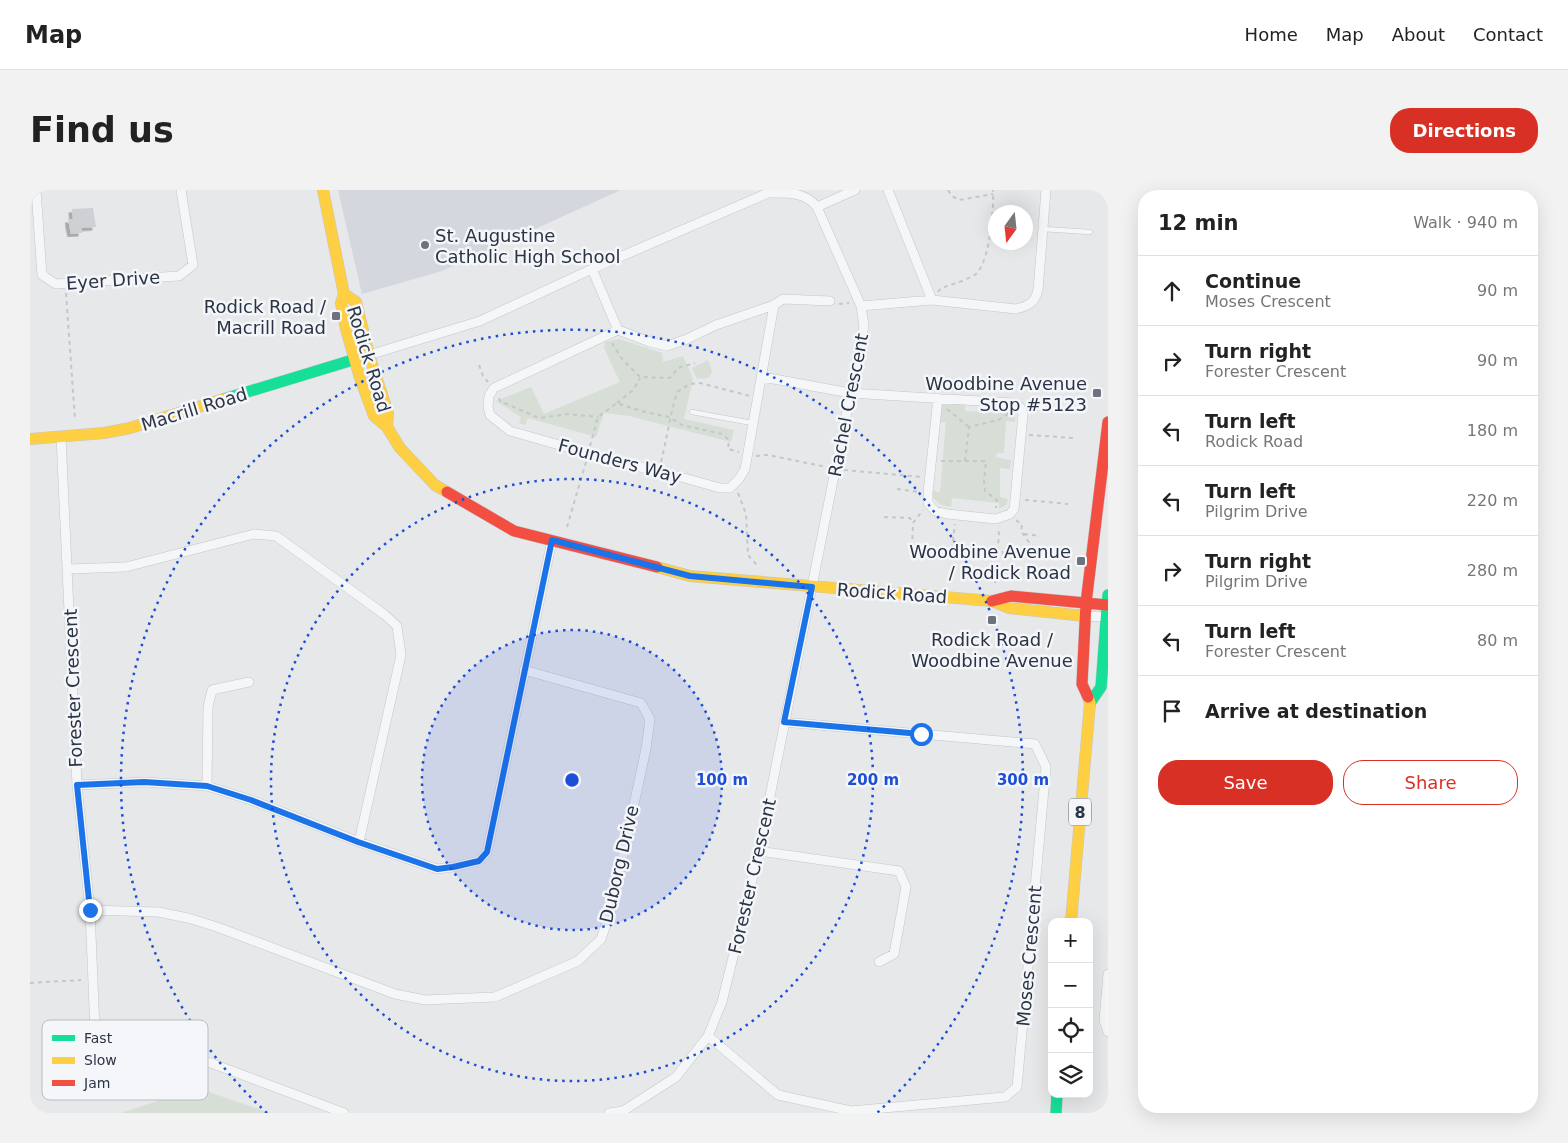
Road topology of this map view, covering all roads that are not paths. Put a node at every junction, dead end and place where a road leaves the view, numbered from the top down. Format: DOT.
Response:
graph roads {
  1 [pos="36,190"];
  2 [pos="181,190"];
  3 [pos="323,190"];
  4 [pos="856,190"];
  5 [pos="888,190"];
  6 [pos="1046,190"];
  7 [pos="817,207"];
  8 [pos="1043,229"];
  9 [pos="1090,232"];
  10 [pos="592,269"];
  11 [pos="344,294"];
  12 [pos="830,300"];
  13 [pos="932,300"];
  14 [pos="860,304"];
  15 [pos="774,305"];
  16 [pos="614,332"];
  17 [pos="369,355"];
  18 [pos="355,360"];
  19 [pos="763,377"];
  20 [pos="850,392"];
  21 [pos="938,399"];
  22 [pos="692,412"];
  23 [pos="1108,422"];
  24 [pos="753,423"];
  25 [pos="387,427"];
  26 [pos="61,437"];
  27 [pos="30,439"];
  28 [pos="552,540"];
  29 [pos="68,569"];
  30 [pos="812,587"];
  31 [pos="992,601"];
  32 [pos="1108,602"];
  33 [pos="1086,603"];
  34 [pos="1085,616"];
  35 [pos="1107,617"];
  36 [pos="524,670"];
  37 [pos="249,682"];
  38 [pos="1090,702"];
  39 [pos="784,722"];
  40 [pos="77,785"];
  41 [pos="207,786"];
  42 [pos="358,842"];
  43 [pos="759,852"];
  44 [pos="90,910"];
  45 [pos="1071,918"];
  46 [pos="879,962"];
  47 [pos="1108,974"];
  48 [pos="95,1020"];
  49 [pos="1108,1032"];
  50 [pos="708,1036"];
  51 [pos="208,1062"];
  52 [pos="1057,1098"];
  53 [pos="344,1113"];
  54 [pos="610,1113"];
  55 [pos="1056,1113"];
  1 -- 2 [label="street, Eyer Drive"];
  3 -- 11 [label="main road, Rodick Road"];
  4 -- 7 [label="street"];
  5 -- 13 [label="street"];
  6 -- 8 [label="street"];
  7 -- 10 [label="street"];
  7 -- 14 [label="street, Rachel Crescent"];
  8 -- 9 [label="lane"];
  8 -- 13 [label="street"];
  10 -- 16 [label="street"];
  10 -- 17 [label="street"];
  11 -- 17 [label="main road, Rodick Road"];
  11 -- 18 [label="main road, Rodick Road"];
  12 -- 15 [label="street"];
  13 -- 14 [label="street"];
  14 -- 20 [label="street, Rachel Crescent"];
  15 -- 16 [label="street"];
  15 -- 19 [label="street"];
  16 -- 24 [label="street, Founders Way"];
  17 -- 18 [label="main road, Macrill Road"];
  17 -- 25 [label="main road, Rodick Road"];
  18 -- 25 [label="main road, Rodick Road"];
  18 -- 26 [label="main road, Macrill Road"];
  19 -- 20 [label="street"];
  19 -- 24 [label="street"];
  20 -- 21 [label="street"];
  20 -- 30 [label="street, Rachel Crescent"];
  21 -- 21 [label="street"];
  22 -- 24 [label="lane"];
  23 -- 33 [label="main road, 8"];
  25 -- 28 [label="main road, Rodick Road"];
  26 -- 27 [label="main road, Macrill Road"];
  26 -- 29 [label="street, Forester Crescent"];
  28 -- 30 [label="main road, Rodick Road"];
  28 -- 36 [label="street"];
  29 -- 40 [label="street, Forester Crescent"];
  29 -- 42 [label="street"];
  30 -- 31 [label="main road, Rodick Road"];
  30 -- 39 [label="street, Forester Crescent"];
  31 -- 33 [label="main road, Rodick Road"];
  31 -- 34 [label="main road, Rodick Road"];
  32 -- 33 [label="main road, Rodick Road"];
  32 -- 35 [label="main road, 8"];
  33 -- 34 [label="main road, 8"];
  34 -- 35 [label="street, Rodick Road"];
  34 -- 38 [label="main road, 8"];
  35 -- 38 [label="main road, 8"];
  36 -- 42 [label="street"];
  36 -- 44 [label="street, Duborg Drive"];
  37 -- 41 [label="street"];
  38 -- 45 [label="main road, 8"];
  39 -- 43 [label="street, Forester Crescent"];
  39 -- 50 [label="street, Moses Crescent"];
  40 -- 41 [label="street"];
  40 -- 44 [label="street, Forester Crescent"];
  41 -- 42 [label="street"];
  43 -- 46 [label="street"];
  43 -- 50 [label="street, Forester Crescent"];
  44 -- 48 [label="street, Forester Crescent"];
  47 -- 49 [label="street"];
  50 -- 54 [label="street, Forester Crescent"];
  51 -- 53 [label="street, Forester Crescent"];
  52 -- 55 [label="main road"];
}
